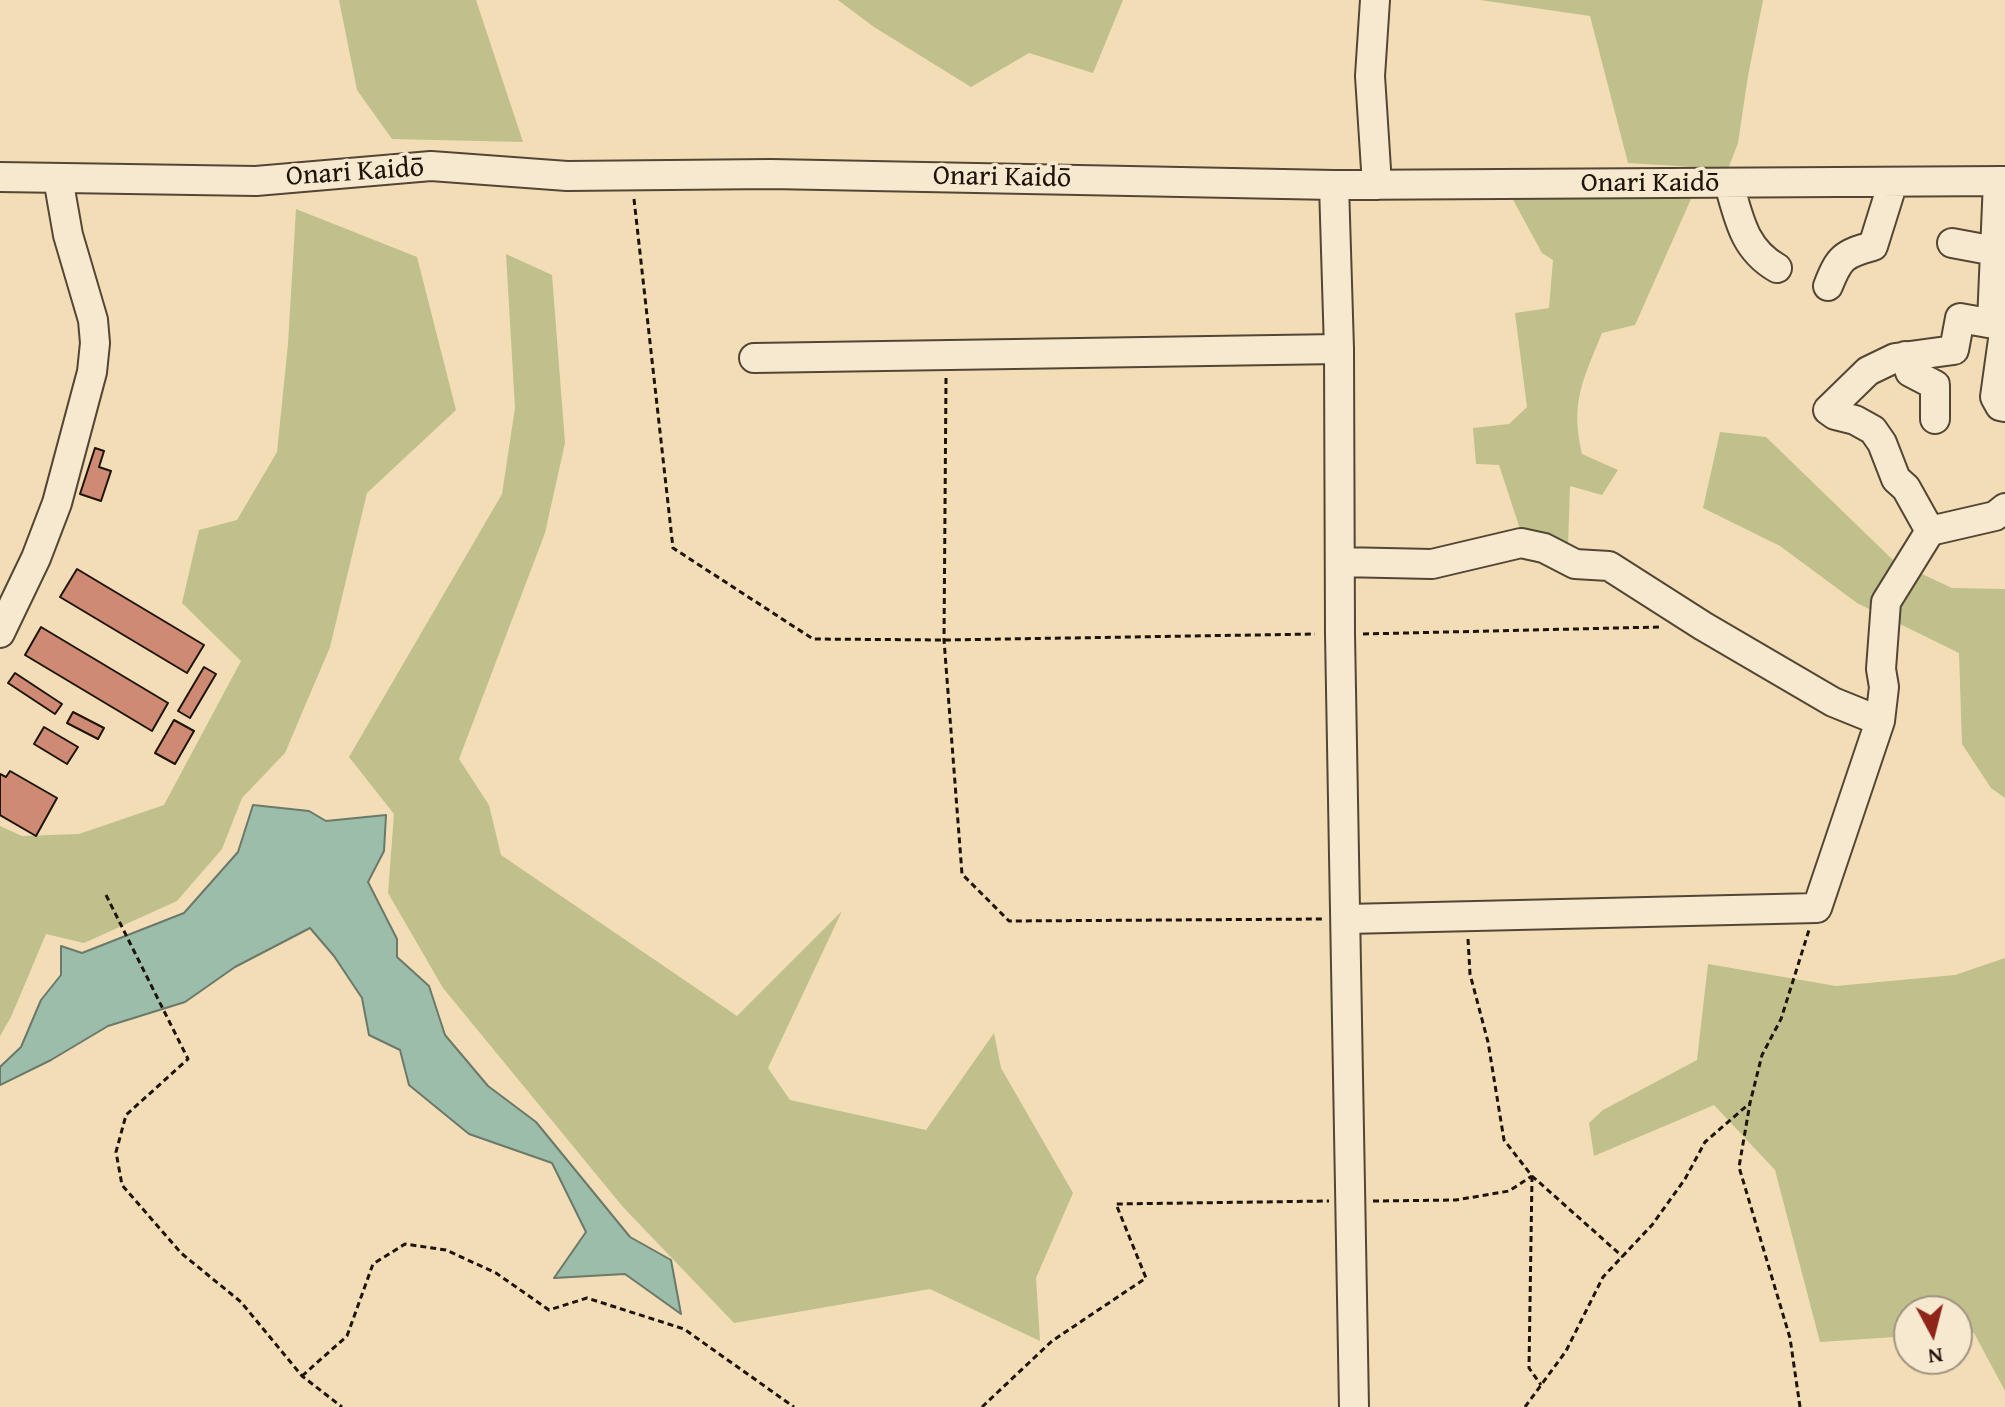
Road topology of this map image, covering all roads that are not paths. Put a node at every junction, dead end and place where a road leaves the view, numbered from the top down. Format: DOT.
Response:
graph roads {
  1 [pos="1375,0"];
  2 [pos="0,177"];
  3 [pos="58,178"];
  4 [pos="2002,181"];
  5 [pos="1893,182"];
  6 [pos="1729,184"];
  7 [pos="1334,185"];
  8 [pos="1377,185"];
  9 [pos="1952,243"];
  10 [pos="1995,251"];
  11 [pos="1777,268"];
  12 [pos="1828,286"];
  13 [pos="2000,324"];
  14 [pos="1339,349"];
  15 [pos="1905,356"];
  16 [pos="754,358"];
  17 [pos="2005,407"];
  18 [pos="1935,419"];
  19 [pos="2005,508"];
  20 [pos="1930,531"];
  21 [pos="1340,562"];
  22 [pos="0,633"];
  23 [pos="1880,721"];
  24 [pos="1347,919"];
  25 [pos="1354,1407"];
  1 -- 8 [label="street"];
  2 -- 3 [label="street, Onari Kaidō"];
  3 -- 7 [label="street, Onari Kaidō"];
  3 -- 22 [label="street"];
  4 -- 5 [label="street, Onari Kaidō"];
  4 -- 10 [label="street"];
  5 -- 6 [label="street, Onari Kaidō"];
  5 -- 12 [label="street"];
  6 -- 8 [label="street, Onari Kaidō"];
  6 -- 11 [label="street"];
  7 -- 8 [label="street, Onari Kaidō"];
  7 -- 14 [label="street"];
  9 -- 10 [label="street"];
  10 -- 13 [label="street"];
  13 -- 15 [label="street"];
  13 -- 17 [label="street"];
  14 -- 16 [label="street"];
  14 -- 21 [label="street"];
  15 -- 18 [label="street"];
  15 -- 20 [label="street"];
  19 -- 20 [label="street"];
  20 -- 23 [label="street"];
  21 -- 23 [label="street"];
  21 -- 24 [label="street"];
  23 -- 24 [label="street"];
  24 -- 25 [label="street"];
}
